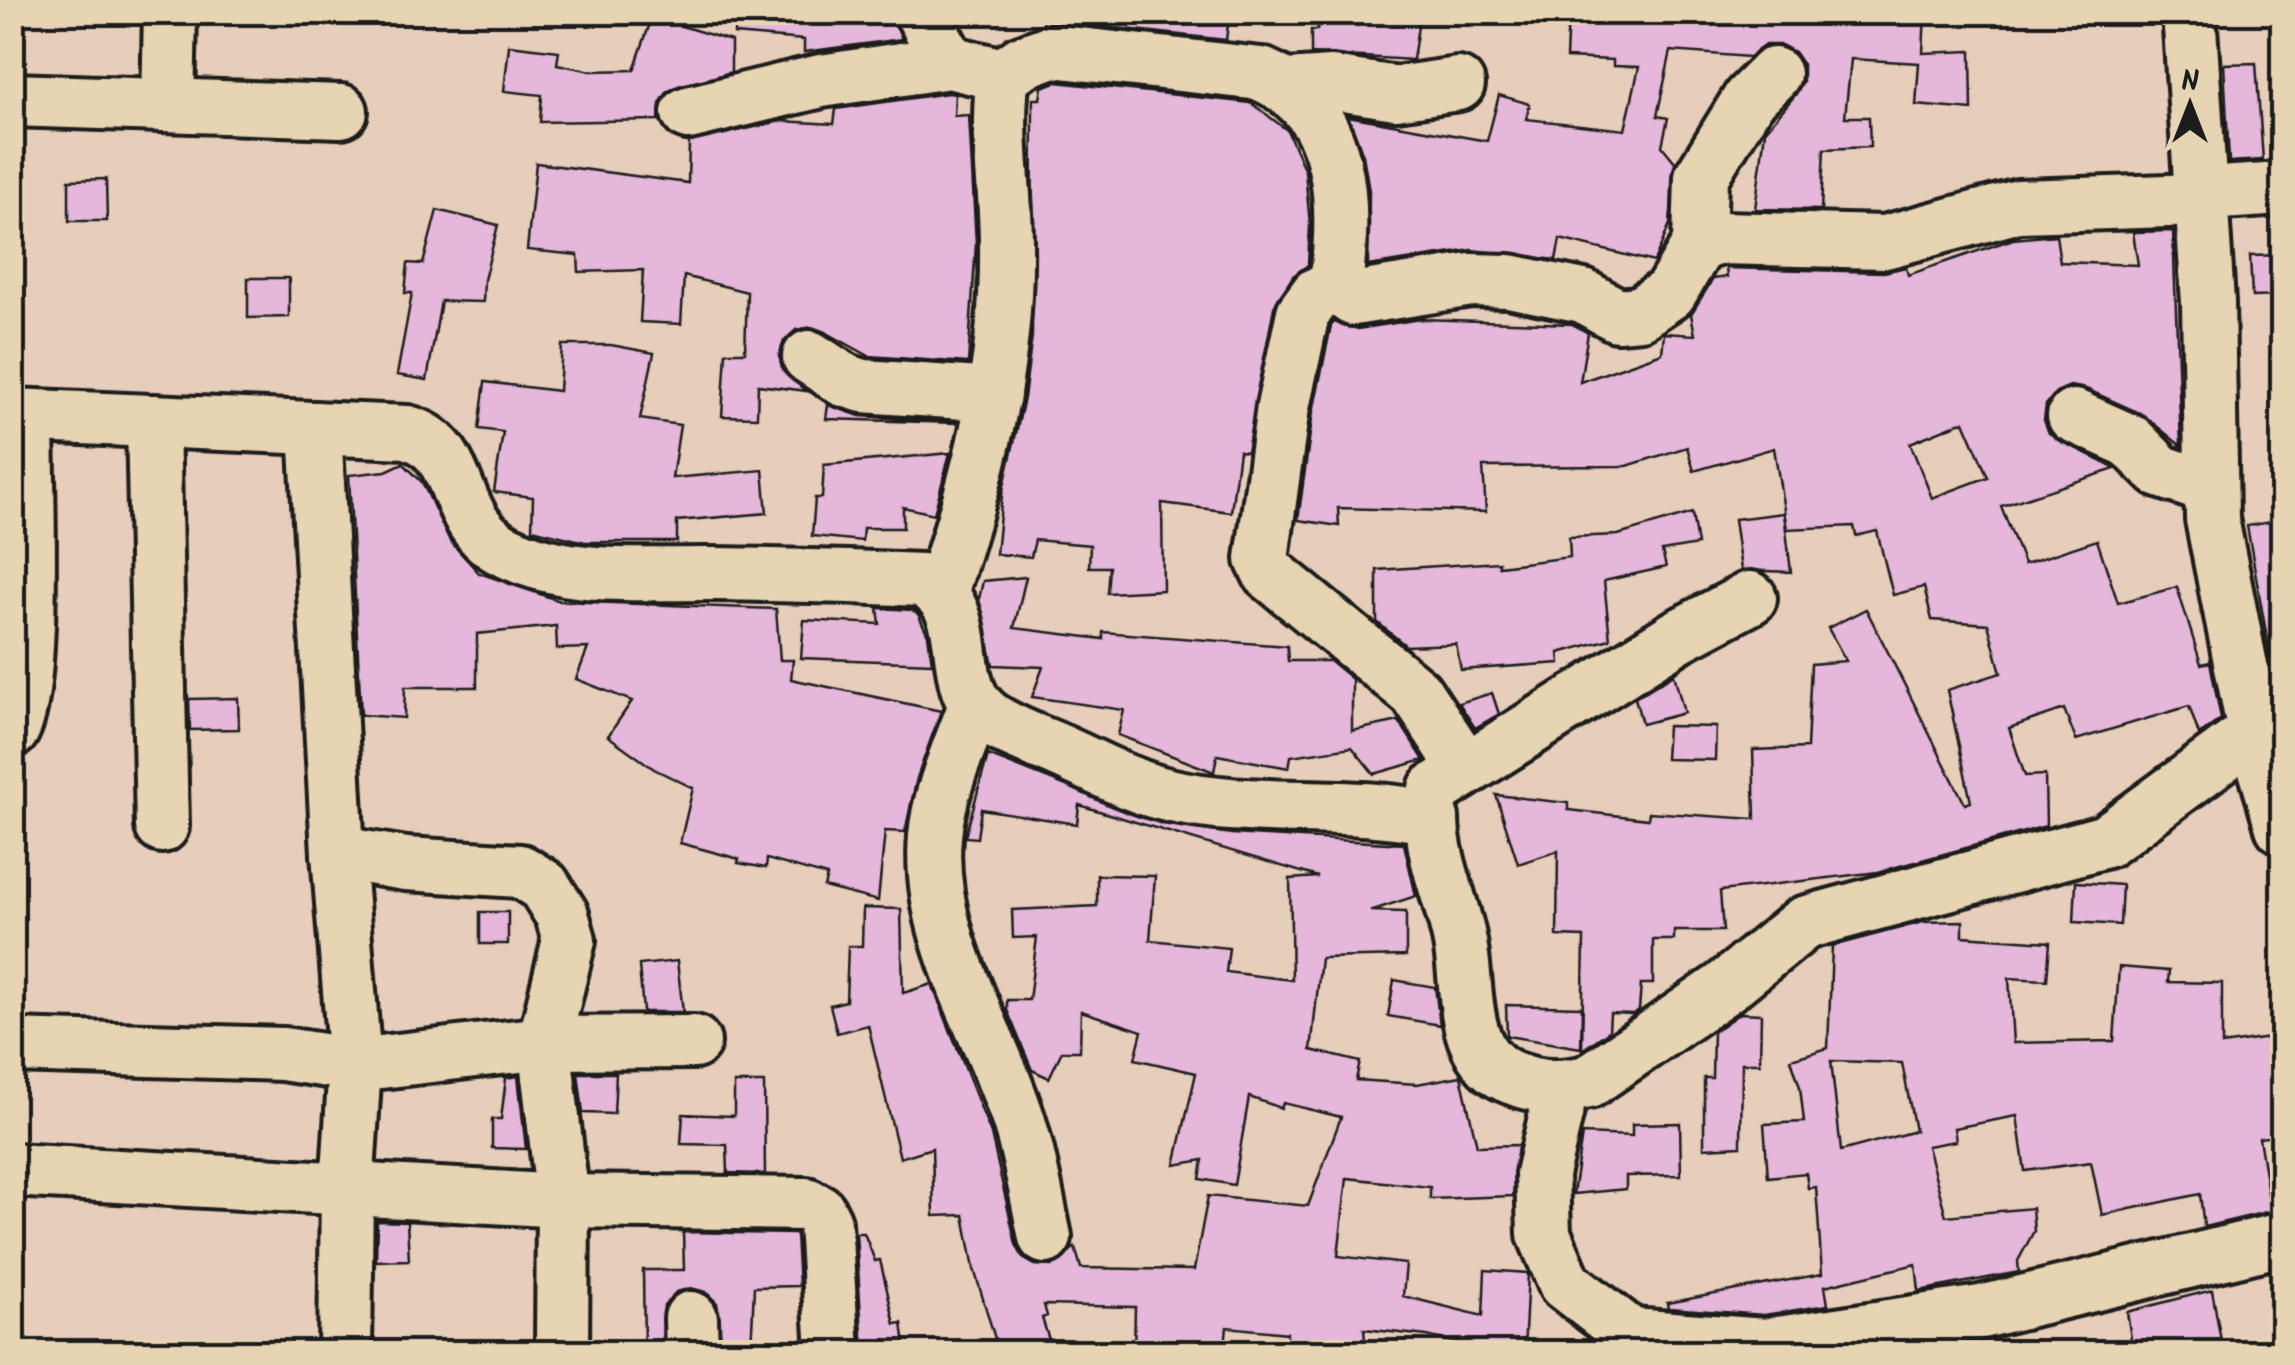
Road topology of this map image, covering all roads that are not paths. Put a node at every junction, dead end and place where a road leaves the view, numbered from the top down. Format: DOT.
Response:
graph roads {
  1 [pos="170,12"];
  2 [pos="921,12"];
  3 [pos="2189,12"];
  4 [pos="950,62"];
  5 [pos="1774,74"];
  6 [pos="1002,76"];
  7 [pos="1458,84"];
  8 [pos="1288,86"];
  9 [pos="12,100"];
  10 [pos="168,106"];
  11 [pos="341,112"];
  12 [pos="688,113"];
  13 [pos="2282,189"];
  14 [pos="2198,200"];
  15 [pos="1699,244"];
  16 [pos="1336,286"];
  17 [pos="809,357"];
  18 [pos="994,394"];
  19 [pos="20,416"];
  20 [pos="2074,416"];
  21 [pos="153,421"];
  22 [pos="334,430"];
  23 [pos="2210,488"];
  24 [pos="942,590"];
  25 [pos="1750,598"];
  26 [pos="975,705"];
  27 [pos="2268,726"];
  28 [pos="12,732"];
  29 [pos="1466,770"];
  30 [pos="1400,811"];
  31 [pos="162,826"];
  32 [pos="2282,827"];
  33 [pos="338,853"];
  34 [pos="694,1042"];
  35 [pos="544,1043"];
  36 [pos="12,1046"];
  37 [pos="355,1065"];
  38 [pos="1562,1088"];
  39 [pos="12,1170"];
  40 [pos="346,1189"];
  41 [pos="562,1201"];
  42 [pos="1045,1237"];
  43 [pos="2282,1239"];
  44 [pos="345,1352"];
  45 [pos="562,1352"];
  46 [pos="833,1352"];
  1 -- 10 [label="street"];
  2 -- 4 [label="street"];
  3 -- 14 [label="street"];
  4 -- 6 [label="street"];
  4 -- 12 [label="street"];
  5 -- 15 [label="street"];
  6 -- 8 [label="street"];
  6 -- 18 [label="street"];
  7 -- 8 [label="street"];
  8 -- 16 [label="street"];
  9 -- 10 [label="street"];
  10 -- 11 [label="street"];
  13 -- 14 [label="street"];
  14 -- 15 [label="street"];
  14 -- 23 [label="street"];
  15 -- 16 [label="street"];
  16 -- 29 [label="street"];
  17 -- 18 [label="street"];
  18 -- 24 [label="street"];
  19 -- 21 [label="street"];
  19 -- 28 [label="street"];
  20 -- 23 [label="street"];
  21 -- 22 [label="street"];
  21 -- 31 [label="street"];
  22 -- 24 [label="street"];
  22 -- 33 [label="street"];
  23 -- 27 [label="street"];
  24 -- 26 [label="street"];
  25 -- 29 [label="street"];
  26 -- 30 [label="street"];
  26 -- 42 [label="street"];
  27 -- 32 [label="street"];
  27 -- 38 [label="street"];
  29 -- 30 [label="street"];
  30 -- 38 [label="street"];
  33 -- 35 [label="street"];
  33 -- 37 [label="street"];
  34 -- 35 [label="street"];
  35 -- 37 [label="street"];
  35 -- 41 [label="street"];
  36 -- 37 [label="street"];
  37 -- 40 [label="street"];
  38 -- 43 [label="street"];
  39 -- 40 [label="street"];
  40 -- 41 [label="street"];
  40 -- 44 [label="street"];
  41 -- 45 [label="street"];
  41 -- 46 [label="street"];
}
